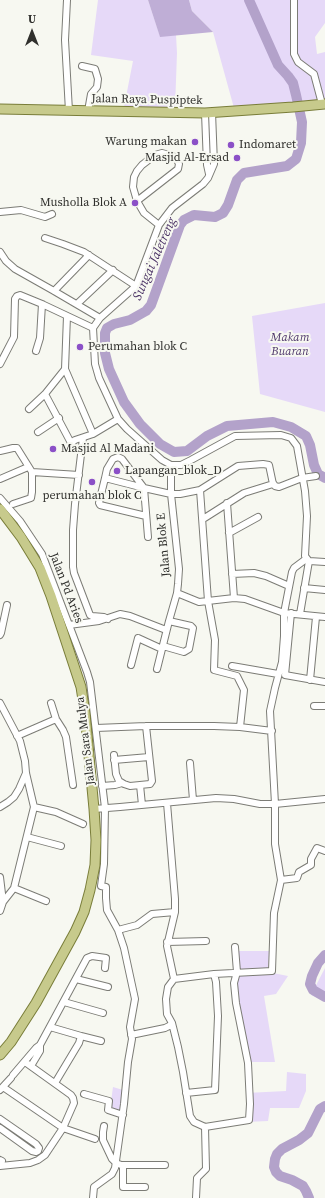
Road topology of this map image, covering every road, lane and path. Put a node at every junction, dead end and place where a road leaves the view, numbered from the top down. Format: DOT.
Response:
graph roads {
  1 [pos="67,0"];
  2 [pos="294,0"];
  3 [pos="82,66"];
  4 [pos="322,104"];
  5 [pos="0,109"];
  6 [pos="68,111"];
  7 [pos="88,111"];
  8 [pos="208,112"];
  9 [pos="209,174"];
  10 [pos="137,201"];
  11 [pos="0,212"];
  12 [pos="52,214"];
  13 [pos="159,225"];
  14 [pos="46,238"];
  15 [pos="0,252"];
  16 [pos="89,255"];
  17 [pos="113,270"];
  18 [pos="136,286"];
  19 [pos="54,291"];
  20 [pos="42,304"];
  21 [pos="77,304"];
  22 [pos="67,316"];
  23 [pos="100,318"];
  24 [pos="93,328"];
  25 [pos="36,351"];
  26 [pos="0,364"];
  27 [pos="64,369"];
  28 [pos="45,394"];
  29 [pos="29,409"];
  30 [pos="59,418"];
  31 [pos="118,419"];
  32 [pos="38,432"];
  33 [pos="93,434"];
  34 [pos="83,438"];
  35 [pos="0,452"];
  36 [pos="172,465"];
  37 [pos="30,470"];
  38 [pos="79,475"];
  39 [pos="316,476"];
  40 [pos="105,478"];
  41 [pos="302,478"];
  42 [pos="0,479"];
  43 [pos="273,483"];
  44 [pos="144,488"];
  45 [pos="200,490"];
  46 [pos="171,494"];
  47 [pos="0,498"];
  48 [pos="227,503"];
  49 [pos="13,504"];
  50 [pos="0,509"];
  51 [pos="146,516"];
  52 [pos="258,517"];
  53 [pos="203,519"];
  54 [pos="229,533"];
  55 [pos="148,537"];
  56 [pos="308,560"];
  57 [pos="325,562"];
  58 [pos="232,574"];
  59 [pos="289,586"];
  60 [pos="304,588"];
  61 [pos="325,590"];
  62 [pos="177,593"];
  63 [pos="234,598"];
  64 [pos="208,601"];
  65 [pos="7,605"];
  66 [pos="284,613"];
  67 [pos="291,613"];
  68 [pos="300,614"];
  69 [pos="316,617"];
  70 [pos="325,617"];
  71 [pos="108,619"];
  72 [pos="169,621"];
  73 [pos="69,625"];
  74 [pos="166,630"];
  75 [pos="0,635"];
  76 [pos="162,647"];
  77 [pos="131,665"];
  78 [pos="232,666"];
  79 [pos="157,669"];
  80 [pos="87,672"];
  81 [pos="278,674"];
  82 [pos="310,680"];
  83 [pos="325,682"];
  84 [pos="0,703"];
  85 [pos="51,703"];
  86 [pos="314,706"];
  87 [pos="325,706"];
  88 [pos="56,719"];
  89 [pos="146,726"];
  90 [pos="96,728"];
  91 [pos="240,728"];
  92 [pos="272,731"];
  93 [pos="17,736"];
  94 [pos="149,757"];
  95 [pos="190,763"];
  96 [pos="26,773"];
  97 [pos="122,783"];
  98 [pos="140,785"];
  99 [pos="73,786"];
  100 [pos="102,786"];
  101 [pos="325,799"];
  102 [pos="193,800"];
  103 [pos="167,803"];
  104 [pos="275,804"];
  105 [pos="142,805"];
  106 [pos="0,807"];
  107 [pos="34,807"];
  108 [pos="105,808"];
  109 [pos="94,809"];
  110 [pos="83,824"];
  111 [pos="27,837"];
  112 [pos="61,846"];
  113 [pos="325,851"];
  114 [pos="0,876"];
  115 [pos="281,880"];
  116 [pos="14,888"];
  117 [pos="46,901"];
  118 [pos="3,902"];
  119 [pos="0,911"];
  120 [pos="175,912"];
  121 [pos="118,930"];
  122 [pos="167,942"];
  123 [pos="206,942"];
  124 [pos="234,947"];
  125 [pos="105,968"];
  126 [pos="237,972"];
  127 [pos="214,974"];
  128 [pos="76,979"];
  129 [pos="174,979"];
  130 [pos="108,987"];
  131 [pos="64,1002"];
  132 [pos="103,1013"];
  133 [pos="172,1023"];
  134 [pos="50,1027"];
  135 [pos="131,1035"];
  136 [pos="81,1036"];
  137 [pos="101,1040"];
  138 [pos="40,1045"];
  139 [pos="0,1055"];
  140 [pos="25,1062"];
  141 [pos="31,1066"];
  142 [pos="55,1083"];
  143 [pos="2,1088"];
  144 [pos="186,1093"];
  145 [pos="84,1094"];
  146 [pos="123,1115"];
  147 [pos="0,1119"];
  148 [pos="104,1126"];
  149 [pos="0,1128"];
  150 [pos="63,1128"];
  151 [pos="205,1128"];
  152 [pos="95,1139"];
  153 [pos="1,1163"];
  154 [pos="116,1163"];
  155 [pos="123,1165"];
  156 [pos="165,1165"];
  157 [pos="145,1187"];
  158 [pos="93,1198"];
  159 [pos="196,1198"];
  1 -- 6 [label="street"];
  2 -- 4 [label="street"];
  3 -- 7 [label="street"];
  4 -- 8 [label="main road, Jalan Raya Puspiptek"];
  5 -- 6 [label="main road, Jalan Raya Puspiptek"];
  6 -- 7 [label="main road, Jalan Raya Puspiptek"];
  7 -- 8 [label="main road, Jalan Raya Puspiptek"];
  8 -- 9 [label="street"];
  8 -- 9 [label="street"];
  9 -- 13 [label="street"];
  10 -- 10 [label="street"];
  10 -- 13 [label="street"];
  11 -- 12 [label="street"];
  13 -- 18 [label="street"];
  14 -- 16 [label="street"];
  15 -- 19 [label="street"];
  16 -- 17 [label="street"];
  16 -- 19 [label="street"];
  17 -- 18 [label="street"];
  17 -- 21 [label="street"];
  18 -- 23 [label="street"];
  19 -- 21 [label="street"];
  20 -- 22 [label="street"];
  20 -- 25 [label="street"];
  20 -- 26 [label="street"];
  21 -- 23 [label="street"];
  22 -- 24 [label="street"];
  22 -- 27 [label="street"];
  23 -- 24 [label="street"];
  24 -- 31 [label="street"];
  27 -- 28 [label="street"];
  27 -- 33 [label="street"];
  28 -- 29 [label="street"];
  28 -- 30 [label="street"];
  30 -- 32 [label="street"];
  30 -- 34 [label="street"];
  31 -- 33 [label="street"];
  31 -- 36 [label="street"];
  33 -- 34 [label="street"];
  34 -- 38 [label="street"];
  35 -- 37 [label="street"];
  36 -- 41 [label="street"];
  36 -- 46 [label="street, Jalan Blok E"];
  37 -- 38 [label="street"];
  37 -- 42 [label="street"];
  37 -- 49 [label="street"];
  38 -- 71 [label="street"];
  39 -- 41 [label="street"];
  40 -- 44 [label="street"];
  40 -- 44 [label="street"];
  40 -- 51 [label="street"];
  41 -- 43 [label="street"];
  41 -- 56 [label="street"];
  43 -- 45 [label="street"];
  43 -- 48 [label="street"];
  44 -- 46 [label="street"];
  44 -- 51 [label="street"];
  45 -- 46 [label="street"];
  45 -- 53 [label="street"];
  46 -- 62 [label="street, Jalan Blok E"];
  47 -- 73 [label="street, Jalan Pd Aries"];
  48 -- 53 [label="street"];
  48 -- 54 [label="street"];
  50 -- 109 [label="main road"];
  51 -- 55 [label="street"];
  52 -- 54 [label="street"];
  53 -- 64 [label="street"];
  54 -- 58 [label="street"];
  56 -- 57 [label="street"];
  56 -- 59 [label="street"];
  56 -- 60 [label="street"];
  58 -- 59 [label="street"];
  58 -- 63 [label="street"];
  59 -- 66 [label="street"];
  60 -- 61 [label="street"];
  60 -- 68 [label="street"];
  62 -- 64 [label="street"];
  62 -- 72 [label="street, Jalan Blok E"];
  63 -- 64 [label="street"];
  63 -- 66 [label="street"];
  64 -- 91 [label="street"];
  65 -- 75 [label="street"];
  66 -- 67 [label="street"];
  66 -- 81 [label="street"];
  67 -- 68 [label="street"];
  67 -- 82 [label="street"];
  68 -- 69 [label="street"];
  69 -- 70 [label="street"];
  69 -- 82 [label="street"];
  71 -- 73 [label="street"];
  71 -- 74 [label="street"];
  72 -- 74 [label="street, Jalan Blok E"];
  72 -- 76 [label="street"];
  73 -- 80 [label="street, Jalan Pd Aries"];
  74 -- 76 [label="street, Jalan Blok E"];
  76 -- 77 [label="street"];
  76 -- 79 [label="street, Jalan Blok E"];
  78 -- 81 [label="street"];
  80 -- 90 [label="street, Jalan Sara Mulya"];
  81 -- 92 [label="street"];
  82 -- 83 [label="street"];
  84 -- 93 [label="street"];
  85 -- 88 [label="street"];
  86 -- 87 [label="street"];
  88 -- 93 [label="street"];
  88 -- 99 [label="street"];
  89 -- 90 [label="street"];
  89 -- 91 [label="street"];
  89 -- 94 [label="street"];
  90 -- 100 [label="street, Jalan Sara Mulya"];
  91 -- 92 [label="street"];
  92 -- 104 [label="street"];
  93 -- 96 [label="street"];
  94 -- 97 [label="street"];
  94 -- 98 [label="street"];
  95 -- 102 [label="street"];
  96 -- 106 [label="street"];
  96 -- 107 [label="street"];
  97 -- 98 [label="street"];
  97 -- 100 [label="street"];
  98 -- 105 [label="street"];
  100 -- 108 [label="street, Jalan Sara Mulya"];
  101 -- 104 [label="street"];
  102 -- 103 [label="street"];
  102 -- 104 [label="street"];
  103 -- 105 [label="street"];
  103 -- 120 [label="street"];
  104 -- 115 [label="street"];
  105 -- 108 [label="street"];
  107 -- 110 [label="street"];
  107 -- 111 [label="street"];
  108 -- 109 [label="street"];
  108 -- 121 [label="street, Jalan Sara Mulya"];
  109 -- 139 [label="main road"];
  111 -- 112 [label="street"];
  111 -- 116 [label="street"];
  113 -- 115 [label="street"];
  114 -- 118 [label="street"];
  115 -- 126 [label="street"];
  116 -- 117 [label="street"];
  116 -- 118 [label="street"];
  118 -- 119 [label="street"];
  120 -- 121 [label="street"];
  120 -- 122 [label="street"];
  121 -- 135 [label="street"];
  122 -- 123 [label="street"];
  122 -- 129 [label="street"];
  124 -- 126 [label="street"];
  125 -- 128 [label="street"];
  126 -- 127 [label="street"];
  126 -- 151 [label="street"];
  127 -- 129 [label="street"];
  127 -- 144 [label="street"];
  128 -- 130 [label="street"];
  128 -- 131 [label="street"];
  129 -- 133 [label="street"];
  131 -- 132 [label="street"];
  131 -- 134 [label="street"];
  133 -- 135 [label="street"];
  133 -- 144 [label="street"];
  134 -- 136 [label="street"];
  134 -- 138 [label="street"];
  135 -- 146 [label="street"];
  136 -- 137 [label="street"];
  136 -- 142 [label="street"];
  138 -- 140 [label="street"];
  138 -- 141 [label="street"];
  140 -- 141 [label="street"];
  140 -- 143 [label="street"];
  141 -- 142 [label="street"];
  142 -- 150 [label="street"];
  143 -- 150 [label="street"];
  144 -- 151 [label="street"];
  145 -- 146 [label="street"];
  146 -- 154 [label="street"];
  147 -- 149 [label="street"];
  148 -- 154 [label="street"];
  150 -- 152 [label="street"];
  150 -- 153 [label="street"];
  151 -- 159 [label="street"];
  154 -- 155 [label="street"];
  154 -- 158 [label="street"];
  155 -- 156 [label="street"];
  155 -- 157 [label="street"];
}
